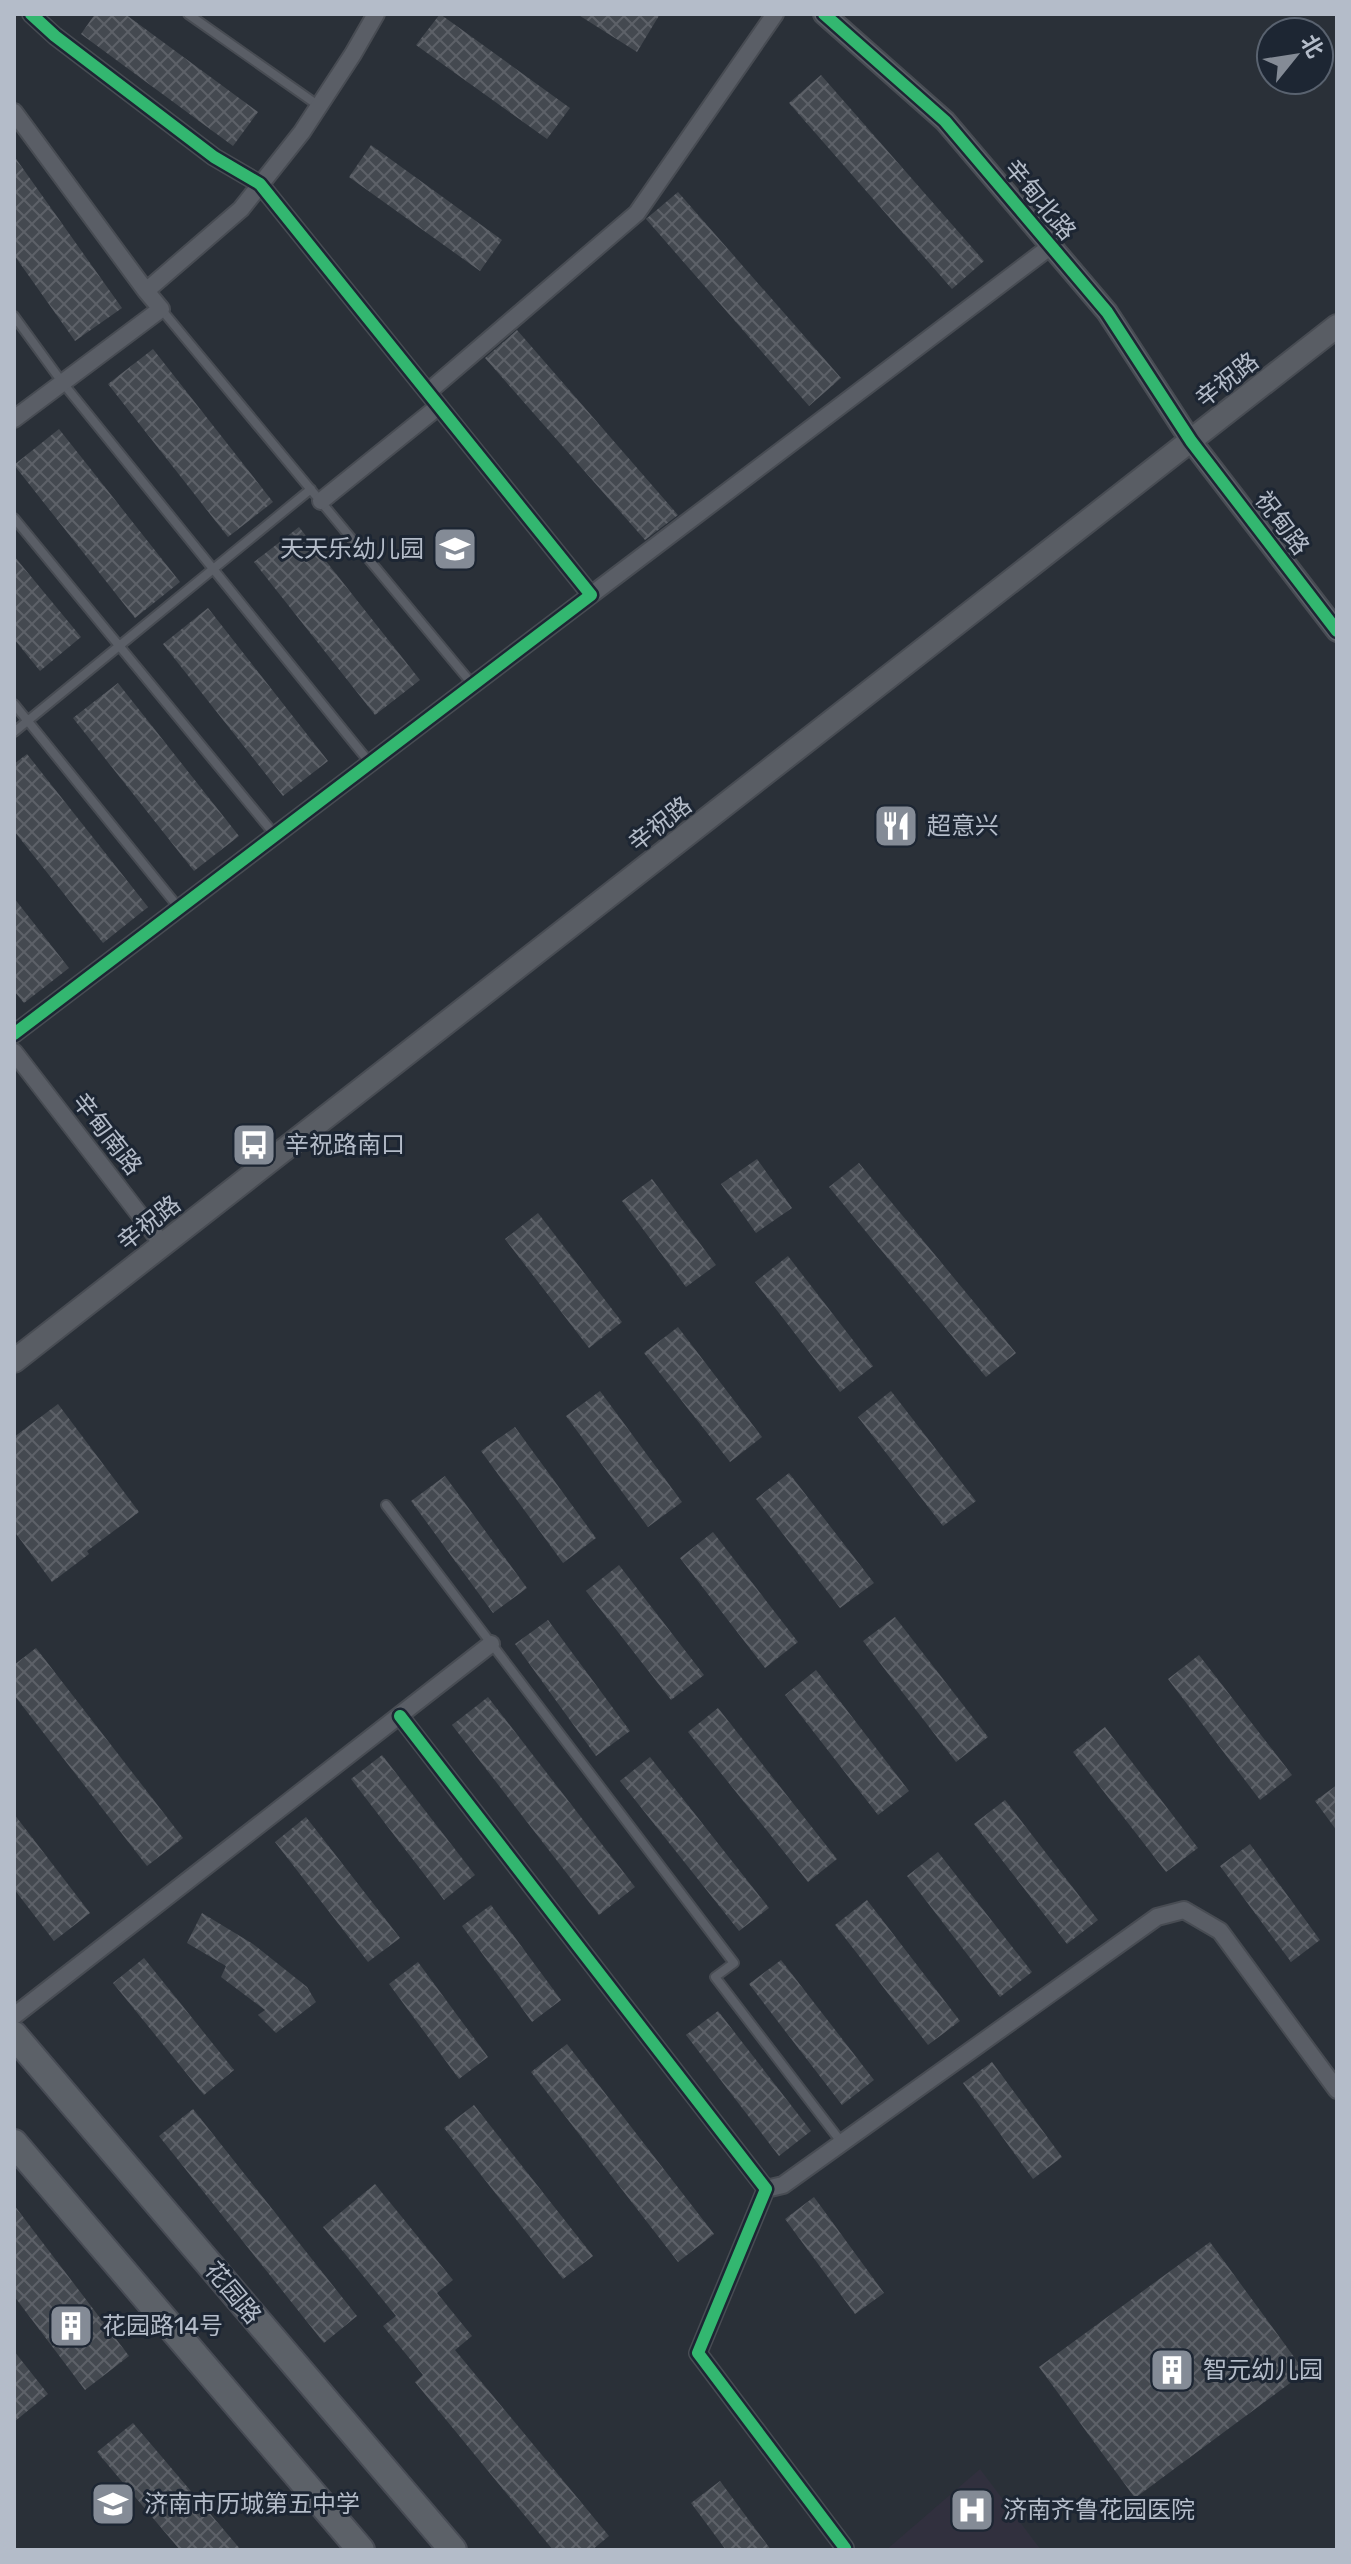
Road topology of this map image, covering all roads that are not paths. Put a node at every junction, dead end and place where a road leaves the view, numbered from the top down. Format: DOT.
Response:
graph roads {
  1 [pos="31,14"];
  2 [pos="188,14"];
  3 [pos="376,14"];
  4 [pos="775,14"];
  5 [pos="824,14"];
  6 [pos="319,106"];
  7 [pos="15,117"];
  8 [pos="260,184"];
  9 [pos="1051,246"];
  10 [pos="146,291"];
  11 [pos="161,309"];
  12 [pos="14,316"];
  13 [pos="1337,326"];
  14 [pos="62,382"];
  15 [pos="428,392"];
  16 [pos="439,406"];
  17 [pos="14,419"];
  18 [pos="1191,441"];
  19 [pos="316,495"];
  20 [pos="14,518"];
  21 [pos="213,569"];
  22 [pos="591,595"];
  23 [pos="1337,631"];
  24 [pos="473,685"];
  25 [pos="14,704"];
  26 [pos="27,721"];
  27 [pos="14,732"];
  28 [pos="370,763"];
  29 [pos="275,835"];
  30 [pos="179,908"];
  31 [pos="14,1034"];
  32 [pos="14,1052"];
  33 [pos="163,1245"];
  34 [pos="14,1361"];
  35 [pos="386,1505"];
  36 [pos="491,1644"];
  37 [pos="400,1716"];
  38 [pos="14,2016"];
  39 [pos="14,2035"];
  40 [pos="1337,2090"];
  41 [pos="14,2143"];
  42 [pos="842,2143"];
  43 [pos="766,2189"];
  44 [pos="361,2550"];
  45 [pos="453,2550"];
  46 [pos="843,2550"];
  1 -- 8 [label="street"];
  2 -- 6 [label="lane"];
  3 -- 6 [label="street"];
  4 -- 15 [label="street"];
  5 -- 9 [label="street, 辛甸北路"];
  6 -- 8 [label="street"];
  7 -- 10 [label="street"];
  8 -- 10 [label="street"];
  8 -- 15 [label="street"];
  9 -- 18 [label="street, 辛甸北路"];
  9 -- 22 [label="street"];
  10 -- 11 [label="street"];
  11 -- 14 [label="street"];
  11 -- 19 [label="lane"];
  12 -- 14 [label="lane"];
  13 -- 18 [label="main road, 辛祝路"];
  14 -- 17 [label="street"];
  14 -- 21 [label="lane"];
  15 -- 16 [label="street"];
  16 -- 19 [label="street"];
  16 -- 22 [label="street"];
  18 -- 23 [label="street, 祝甸路"];
  18 -- 33 [label="main road, 辛祝路"];
  19 -- 21 [label="lane"];
  19 -- 24 [label="lane"];
  20 -- 29 [label="lane"];
  21 -- 26 [label="lane"];
  21 -- 28 [label="lane"];
  22 -- 24 [label="street"];
  24 -- 28 [label="street"];
  25 -- 26 [label="lane"];
  26 -- 27 [label="lane"];
  26 -- 30 [label="lane"];
  28 -- 29 [label="street"];
  29 -- 30 [label="street"];
  30 -- 31 [label="street"];
  32 -- 33 [label="street, 辛甸南路"];
  33 -- 34 [label="main road, 辛祝路"];
  35 -- 36 [label="lane"];
  36 -- 37 [label="street"];
  36 -- 42 [label="lane"];
  37 -- 38 [label="street"];
  37 -- 43 [label="street"];
  39 -- 45 [label="main road, 花园路"];
  40 -- 42 [label="street"];
  41 -- 44 [label="main road"];
  42 -- 43 [label="street"];
  43 -- 46 [label="street"];
}
